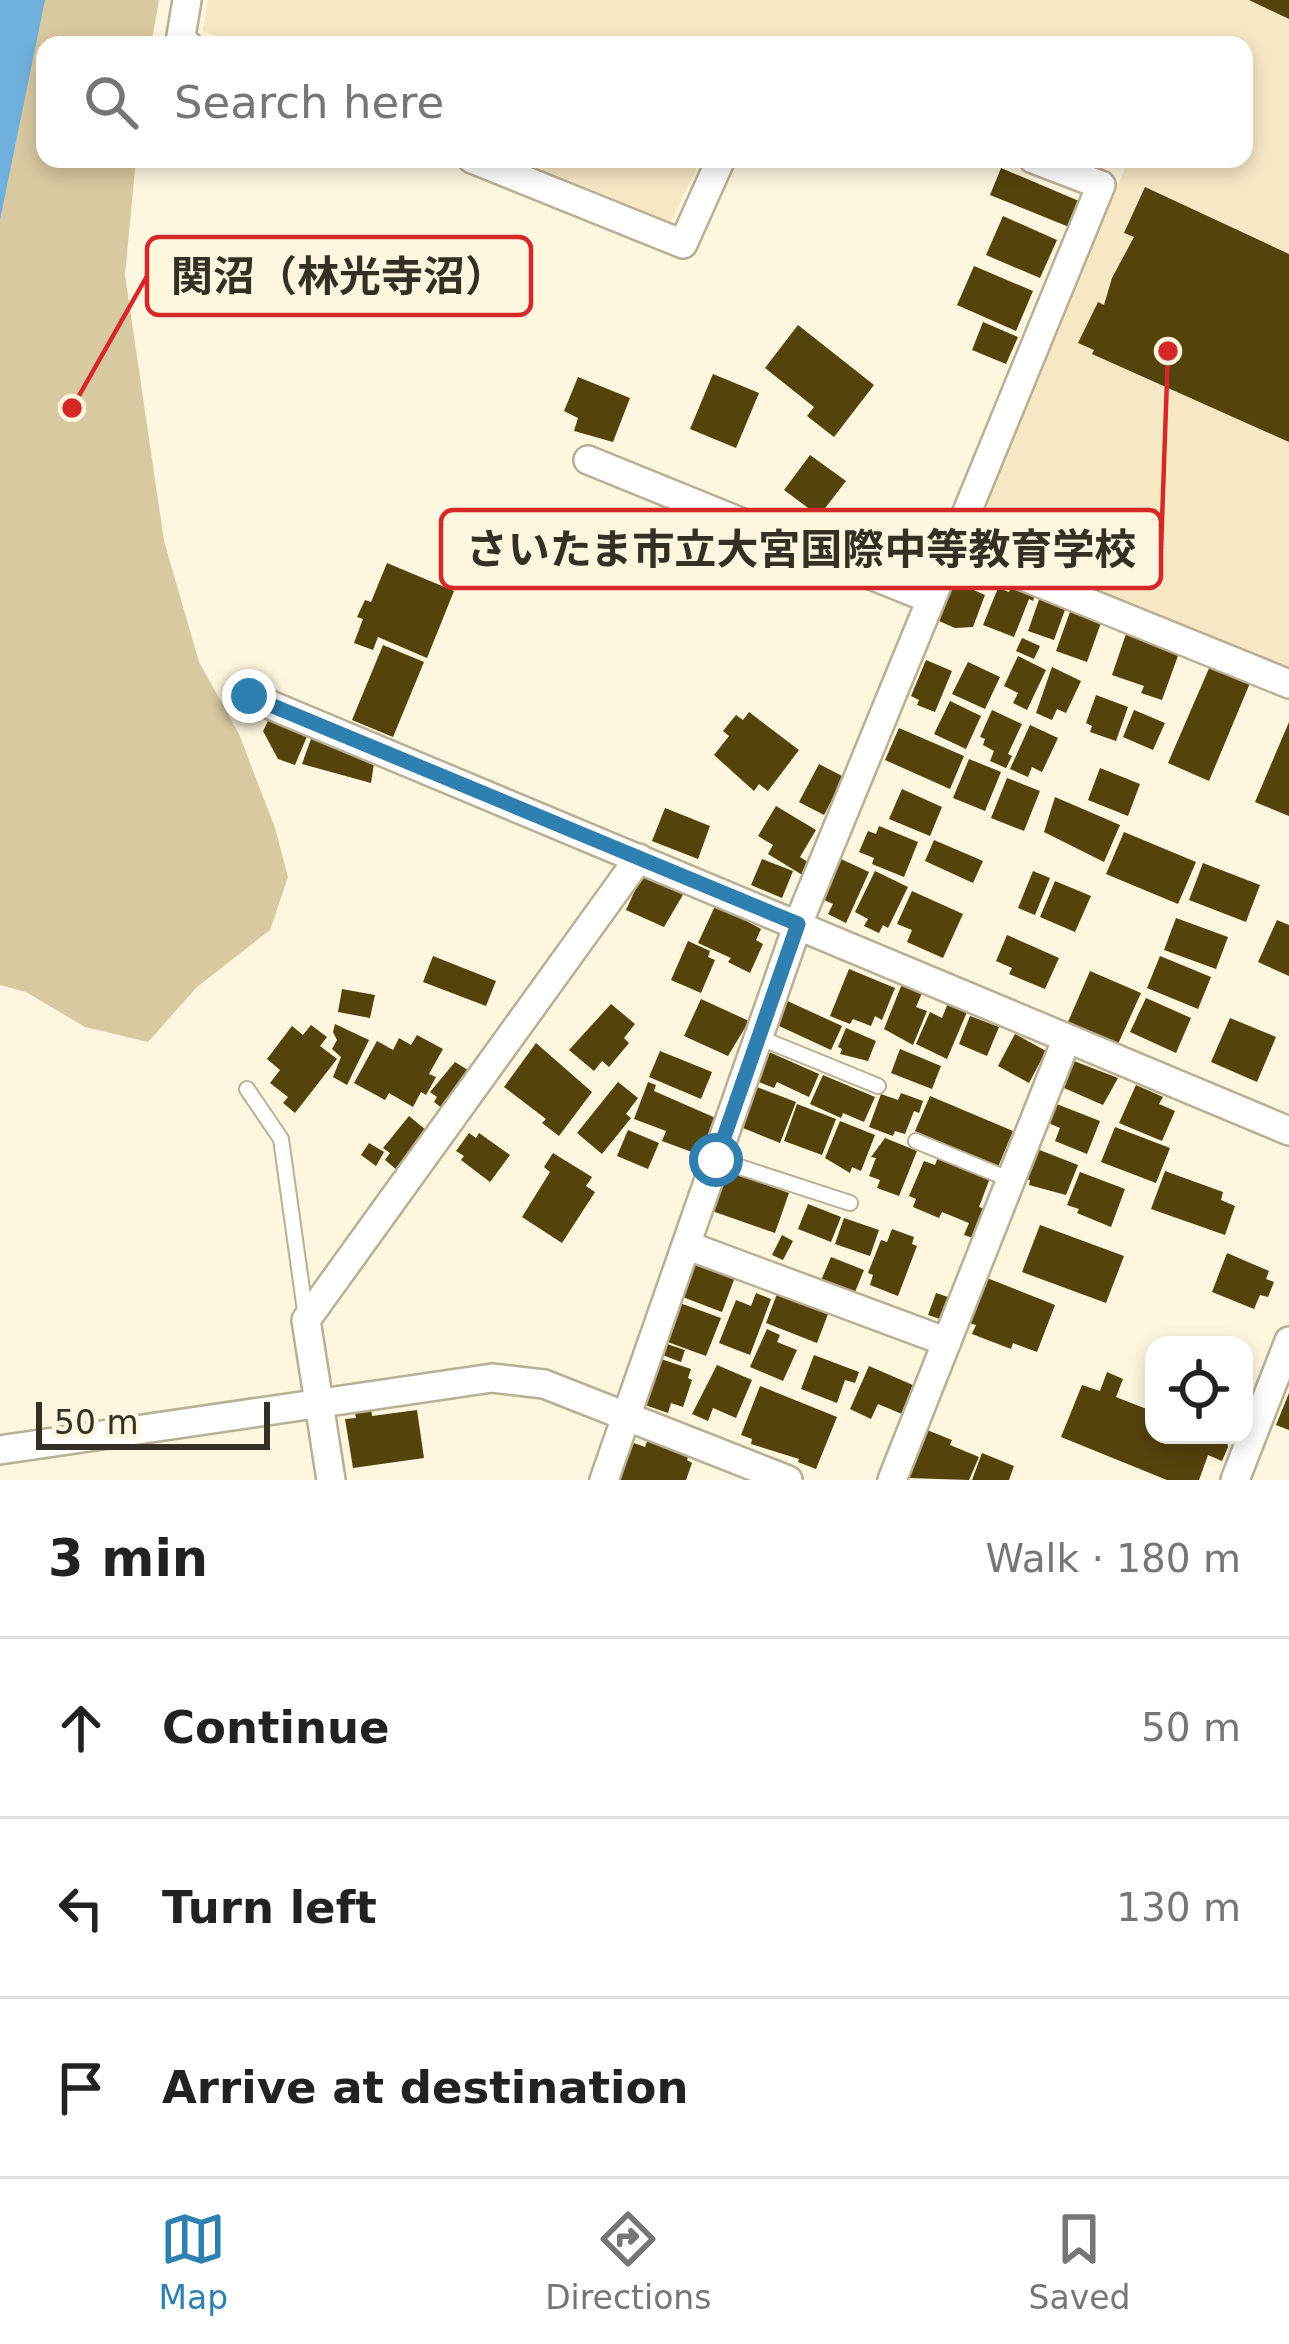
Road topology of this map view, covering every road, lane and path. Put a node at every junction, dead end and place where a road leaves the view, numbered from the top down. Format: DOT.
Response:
graph roads {
  1 [pos="187,0"];
  2 [pos="181,36"];
  3 [pos="494,168"];
  4 [pos="717,168"];
  5 [pos="1057,168"];
  6 [pos="588,460"];
  7 [pos="951,547"];
  8 [pos="930,599"];
  9 [pos="1289,684"];
  10 [pos="249,696"];
  11 [pos="639,858"];
  12 [pos="798,924"];
  13 [pos="758,1037"];
  14 [pos="1067,1038"];
  15 [pos="878,1086"];
  16 [pos="247,1089"];
  17 [pos="1289,1131"];
  18 [pos="916,1141"];
  19 [pos="716,1160"];
  20 [pos="1011,1180"];
  21 [pos="850,1203"];
  22 [pos="686,1245"];
  23 [pos="307,1320"];
  24 [pos="946,1342"];
  25 [pos="1289,1342"];
  26 [pos="320,1402"];
  27 [pos="626,1415"];
  28 [pos="0,1450"];
  29 [pos="331,1480"];
  30 [pos="604,1480"];
  31 [pos="788,1480"];
  32 [pos="892,1480"];
  33 [pos="1235,1480"];
  1 -- 2 [label="street"];
  3 -- 4 [label="street"];
  5 -- 7 [label="street"];
  6 -- 8 [label="street"];
  7 -- 8 [label="street"];
  7 -- 9 [label="street"];
  8 -- 12 [label="street"];
  10 -- 11 [label="street"];
  11 -- 12 [label="street"];
  11 -- 23 [label="street"];
  12 -- 13 [label="street"];
  12 -- 14 [label="street"];
  13 -- 15 [label="lane"];
  13 -- 19 [label="street"];
  14 -- 17 [label="street"];
  14 -- 20 [label="street"];
  16 -- 23 [label="lane"];
  18 -- 20 [label="lane"];
  19 -- 21 [label="lane"];
  19 -- 22 [label="street"];
  20 -- 24 [label="street"];
  22 -- 24 [label="street"];
  22 -- 27 [label="street"];
  23 -- 26 [label="street"];
  24 -- 32 [label="street"];
  25 -- 33 [label="street"];
  26 -- 27 [label="street"];
  26 -- 28 [label="street"];
  26 -- 29 [label="street"];
  27 -- 30 [label="street"];
  27 -- 31 [label="street"];
}
